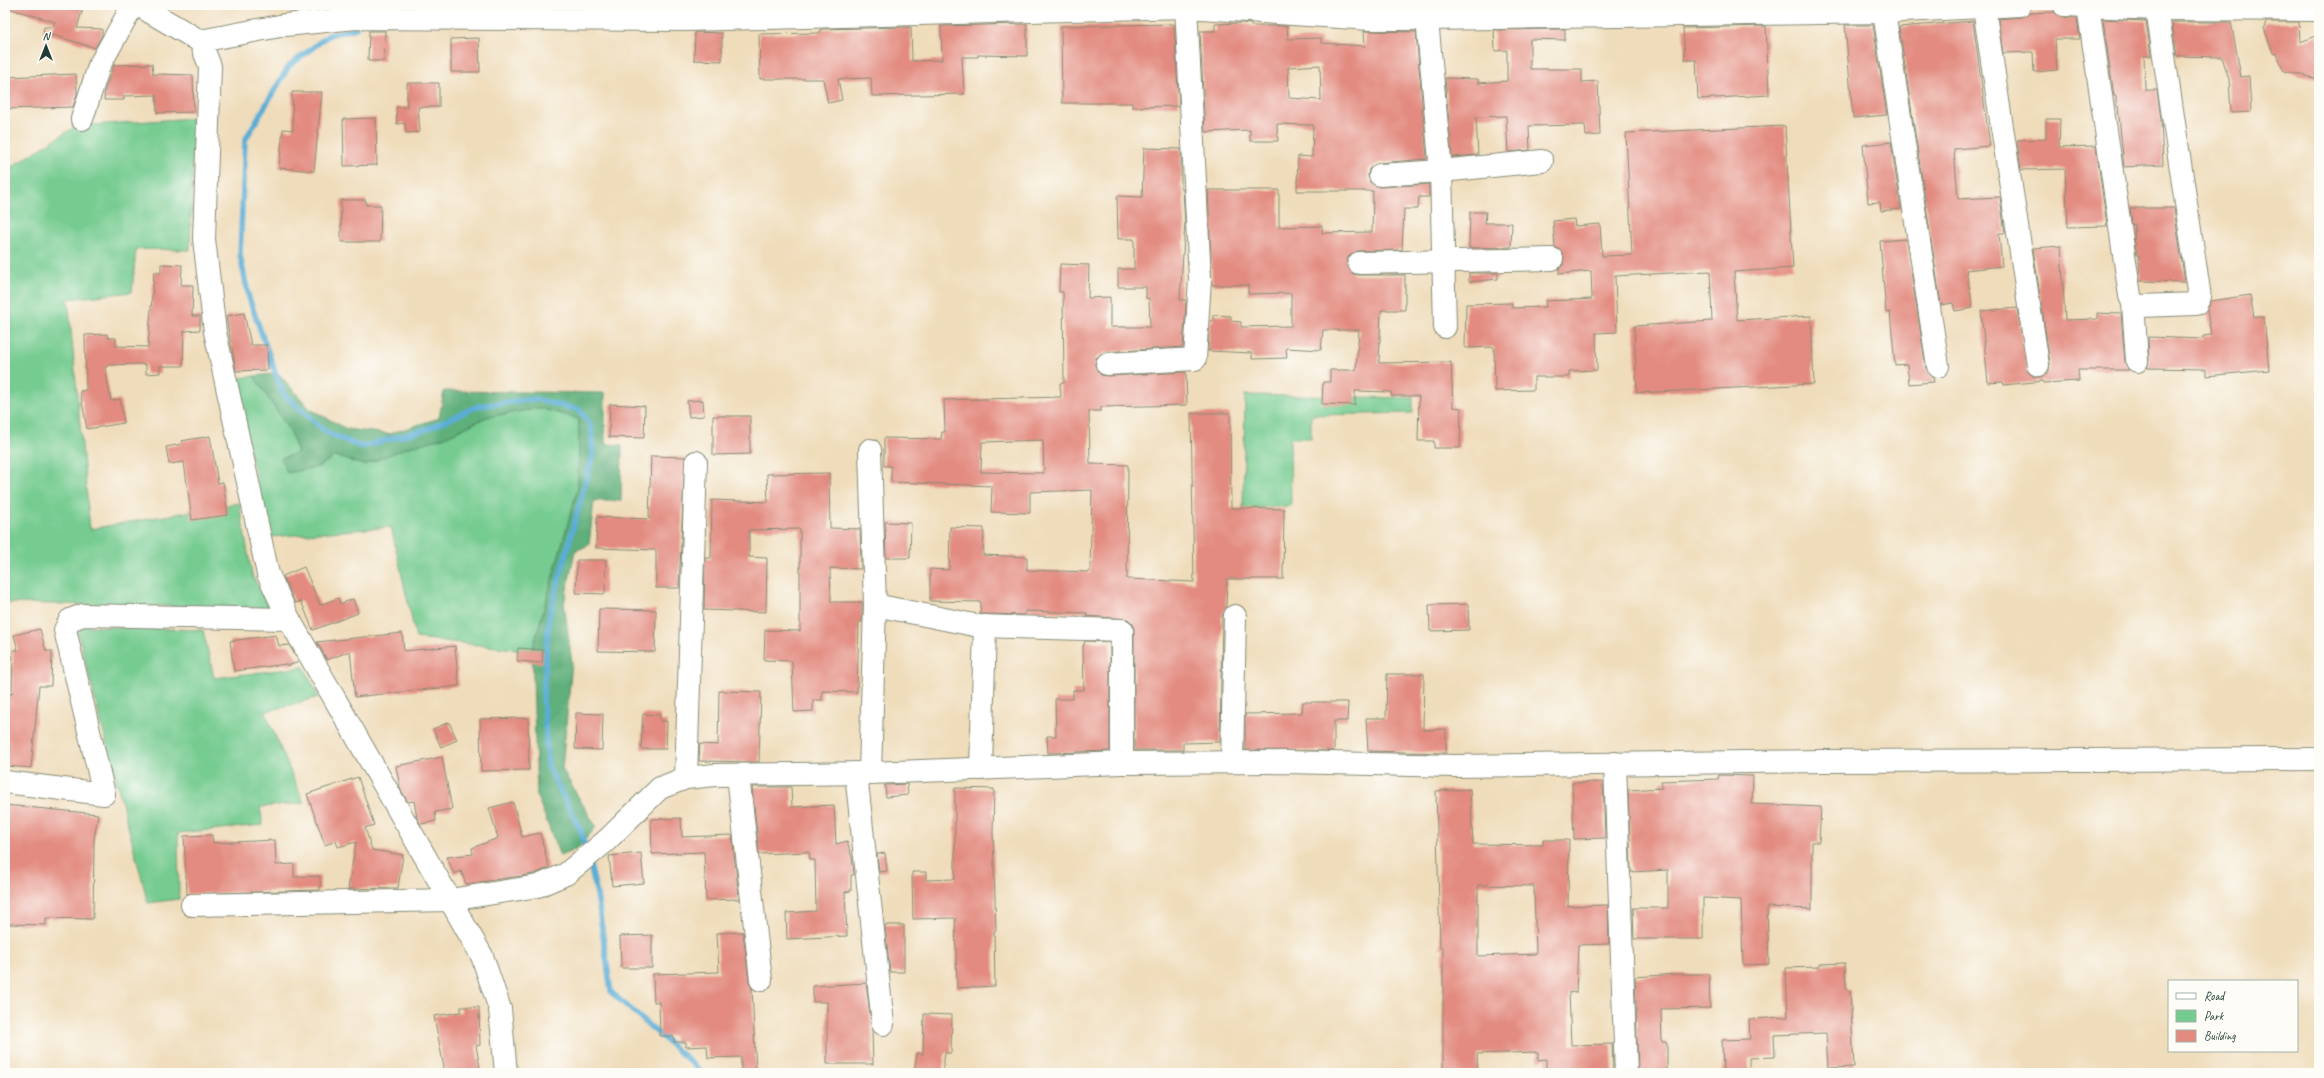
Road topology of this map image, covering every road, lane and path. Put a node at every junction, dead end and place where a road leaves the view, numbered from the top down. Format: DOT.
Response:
graph roads {
  1 [pos="133,5"];
  2 [pos="138,5"];
  3 [pos="512,5"];
  4 [pos="2020,5"];
  5 [pos="2064,5"];
  6 [pos="1186,6"];
  7 [pos="2088,6"];
  8 [pos="1984,8"];
  9 [pos="1791,9"];
  10 [pos="2157,9"];
  11 [pos="2319,10"];
  12 [pos="1369,12"];
  13 [pos="1884,12"];
  14 [pos="1427,19"];
  15 [pos="498,20"];
  16 [pos="200,41"];
  17 [pos="82,119"];
  18 [pos="1542,161"];
  19 [pos="1440,172"];
  20 [pos="1380,175"];
  21 [pos="1552,258"];
  22 [pos="1444,262"];
  23 [pos="1359,263"];
  24 [pos="2133,303"];
  25 [pos="1445,327"];
  26 [pos="2137,361"];
  27 [pos="1107,364"];
  28 [pos="2038,365"];
  29 [pos="1938,366"];
  30 [pos="870,450"];
  31 [pos="696,462"];
  32 [pos="874,605"];
  33 [pos="1235,616"];
  34 [pos="289,619"];
  35 [pos="985,626"];
  36 [pos="2319,759"];
  37 [pos="1232,762"];
  38 [pos="1122,763"];
  39 [pos="1615,763"];
  40 [pos="981,769"];
  41 [pos="863,773"];
  42 [pos="738,775"];
  43 [pos="686,778"];
  44 [pos="5,782"];
  45 [pos="450,900"];
  46 [pos="192,905"];
  47 [pos="761,980"];
  48 [pos="883,1024"];
  49 [pos="506,1073"];
  50 [pos="1626,1073"];
  1 -- 17 [label="street"];
  2 -- 16 [label="street"];
  3 -- 15 [label="street"];
  4 -- 8 [label="street"];
  5 -- 7 [label="street"];
  6 -- 12 [label="street"];
  6 -- 15 [label="street"];
  6 -- 27 [label="street"];
  7 -- 10 [label="street"];
  7 -- 24 [label="street"];
  8 -- 13 [label="street"];
  8 -- 28 [label="street"];
  9 -- 13 [label="street"];
  9 -- 14 [label="street"];
  10 -- 11 [label="street"];
  10 -- 24 [label="street"];
  12 -- 14 [label="street"];
  13 -- 29 [label="street"];
  14 -- 19 [label="street"];
  15 -- 16 [label="street"];
  16 -- 34 [label="street"];
  18 -- 19 [label="street"];
  19 -- 20 [label="street"];
  19 -- 22 [label="street"];
  21 -- 22 [label="street"];
  22 -- 23 [label="street"];
  22 -- 25 [label="street"];
  24 -- 26 [label="street"];
  30 -- 32 [label="street"];
  31 -- 43 [label="street"];
  32 -- 35 [label="street"];
  32 -- 41 [label="street"];
  33 -- 37 [label="street"];
  34 -- 44 [label="street"];
  34 -- 45 [label="street"];
  35 -- 38 [label="street"];
  35 -- 40 [label="street"];
  36 -- 39 [label="street"];
  37 -- 38 [label="street"];
  37 -- 39 [label="street"];
  38 -- 40 [label="street"];
  39 -- 50 [label="street"];
  40 -- 41 [label="street"];
  41 -- 42 [label="street"];
  41 -- 48 [label="street"];
  42 -- 43 [label="street"];
  42 -- 47 [label="street"];
  43 -- 45 [label="street"];
  45 -- 46 [label="street"];
  45 -- 49 [label="street"];
}
